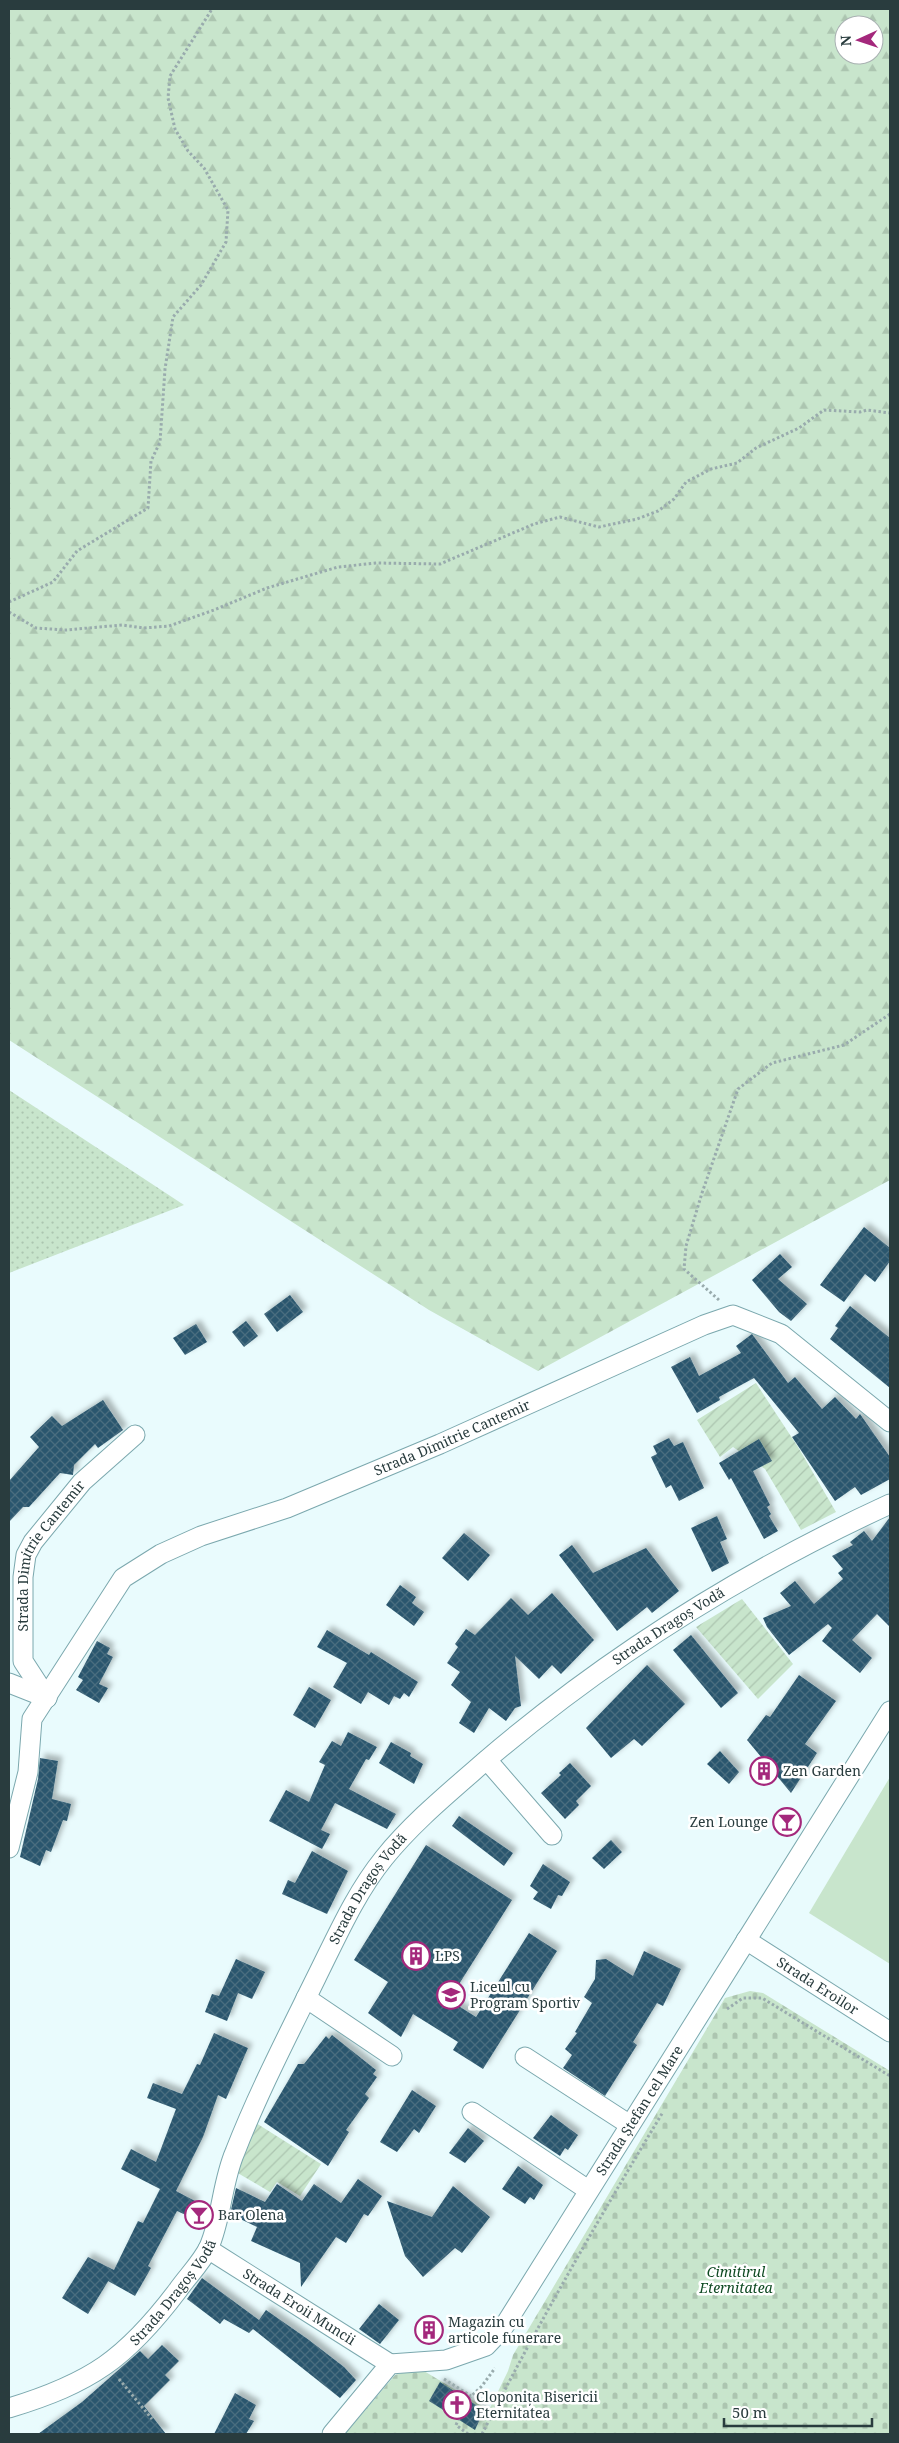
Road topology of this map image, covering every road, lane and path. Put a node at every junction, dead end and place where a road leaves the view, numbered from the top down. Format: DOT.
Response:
graph roads {
  1 [pos="212,9"];
  2 [pos="890,413"];
  3 [pos="9,602"];
  4 [pos="9,612"];
  5 [pos="890,1014"];
  6 [pos="733,1315"];
  7 [pos="890,1422"];
  8 [pos="135,1435"];
  9 [pos="890,1504"];
  10 [pos="9,1683"];
  11 [pos="47,1698"];
  12 [pos="890,1711"];
  13 [pos="487,1760"];
  14 [pos="552,1834"];
  15 [pos="9,1848"];
  16 [pos="746,1940"];
  17 [pos="306,1998"];
  18 [pos="724,2012"];
  19 [pos="890,2032"];
  20 [pos="392,2056"];
  21 [pos="525,2057"];
  22 [pos="890,2076"];
  23 [pos="664,2111"];
  24 [pos="472,2112"];
  25 [pos="630,2125"];
  26 [pos="588,2190"];
  27 [pos="208,2249"];
  28 [pos="390,2364"];
  29 [pos="107,2365"];
  30 [pos="495,2368"];
  31 [pos="9,2408"];
  32 [pos="152,2419"];
  33 [pos="332,2434"];
  34 [pos="468,2434"];
  35 [pos="482,2434"];
  1 -- 3 [label="path"];
  2 -- 4 [label="path"];
  5 -- 6 [label="path"];
  6 -- 7 [label="street"];
  6 -- 11 [label="street, Strada Dimitrie Cantemir"];
  8 -- 11 [label="street, Strada Dimitrie Cantemir"];
  9 -- 13 [label="street, Strada Dragoș Vodă"];
  10 -- 11 [label="street"];
  11 -- 15 [label="street, Strada Dimitrie Cantemir"];
  12 -- 16 [label="street, Strada Ștefan cel Mare"];
  13 -- 14 [label="street"];
  13 -- 17 [label="street, Strada Dragoș Vodă"];
  16 -- 19 [label="street, Strada Eroilor"];
  16 -- 25 [label="street, Strada Ștefan cel Mare"];
  17 -- 20 [label="street"];
  17 -- 27 [label="street, Strada Dragoș Vodă"];
  18 -- 22 [label="path"];
  21 -- 25 [label="street"];
  23 -- 35 [label="path"];
  24 -- 26 [label="street"];
  25 -- 26 [label="street, Strada Ștefan cel Mare"];
  26 -- 28 [label="street, Strada Ștefan cel Mare"];
  27 -- 28 [label="street, Strada Eroii Muncii"];
  27 -- 29 [label="street, Strada Dragoș Vodă"];
  28 -- 33 [label="street"];
  29 -- 31 [label="street, Strada Dragoș Vodă"];
  29 -- 32 [label="path"];
  30 -- 34 [label="path"];
}
